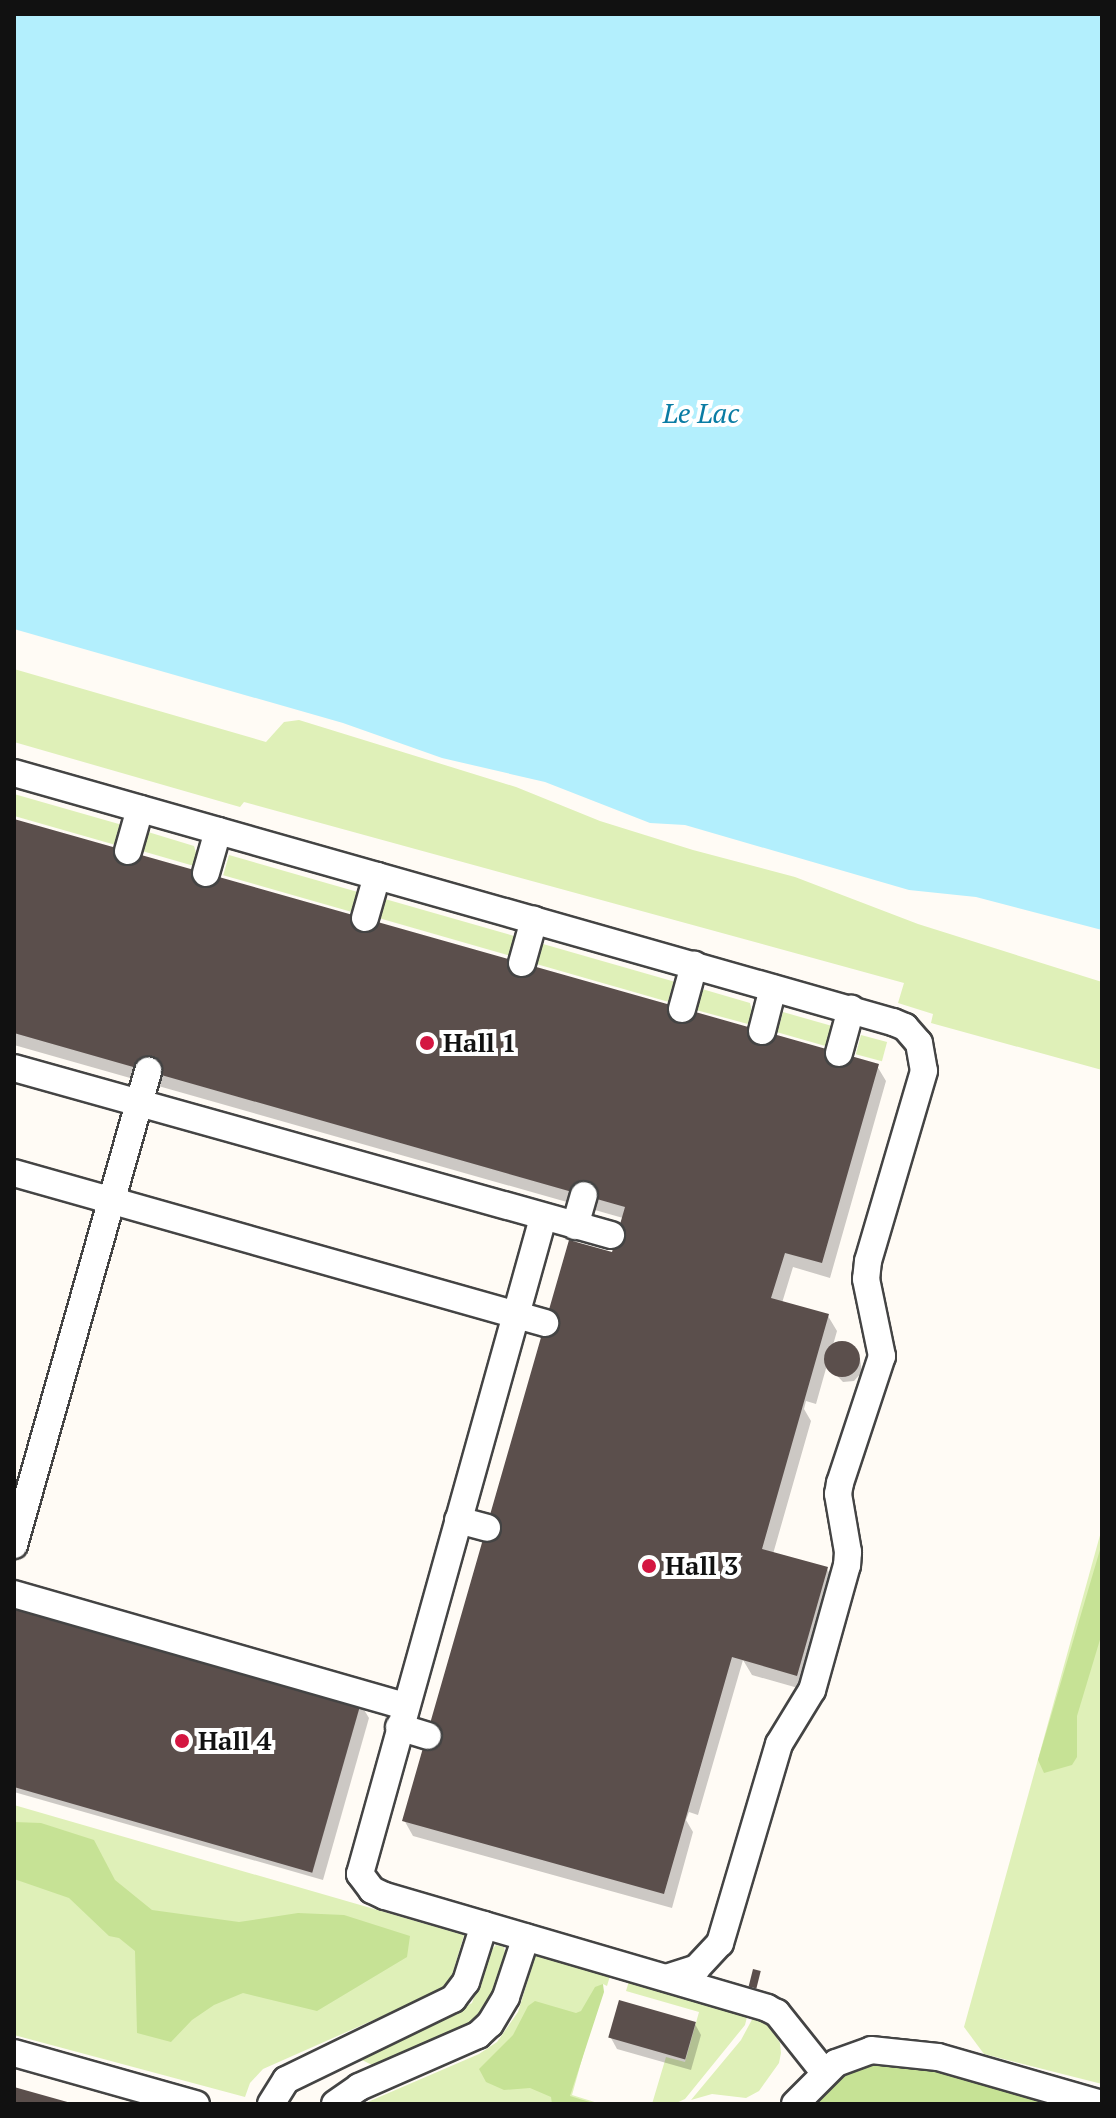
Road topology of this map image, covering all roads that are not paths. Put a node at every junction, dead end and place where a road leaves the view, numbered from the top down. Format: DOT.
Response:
graph roads {
  1 [pos="14,773"];
  2 [pos="140,809"];
  3 [pos="218,831"];
  4 [pos="128,851"];
  5 [pos="206,873"];
  6 [pos="377,876"];
  7 [pos="365,918"];
  8 [pos="534,920"];
  9 [pos="522,963"];
  10 [pos="694,965"];
  11 [pos="773,988"];
  12 [pos="682,1009"];
  13 [pos="851,1009"];
  14 [pos="762,1031"];
  15 [pos="839,1053"];
  16 [pos="14,1068"];
  17 [pos="148,1071"];
  18 [pos="139,1103"];
  19 [pos="14,1173"];
  20 [pos="584,1195"];
  21 [pos="112,1201"];
  22 [pos="543,1218"];
  23 [pos="575,1226"];
  24 [pos="611,1235"];
  25 [pos="515,1315"];
  26 [pos="545,1323"];
  27 [pos="458,1520"];
  28 [pos="487,1528"];
  29 [pos="14,1545"];
  30 [pos="14,1594"];
  31 [pos="402,1716"];
  32 [pos="428,1736"];
  33 [pos="484,1925"];
  34 [pos="526,1937"];
  35 [pos="667,1978"];
  36 [pos="14,2053"];
  37 [pos="824,2072"];
  38 [pos="196,2104"];
  39 [pos="271,2104"];
  40 [pos="335,2104"];
  41 [pos="795,2104"];
  42 [pos="1102,2104"];
  1 -- 2 [label="street"];
  2 -- 3 [label="street"];
  2 -- 4 [label="street"];
  3 -- 5 [label="street"];
  3 -- 6 [label="street"];
  6 -- 7 [label="street"];
  6 -- 8 [label="street"];
  8 -- 9 [label="street"];
  8 -- 10 [label="street"];
  10 -- 11 [label="street"];
  10 -- 12 [label="street"];
  11 -- 13 [label="street"];
  11 -- 14 [label="street"];
  13 -- 15 [label="street"];
  13 -- 35 [label="street"];
  16 -- 18 [label="street"];
  17 -- 18 [label="street"];
  18 -- 21 [label="street"];
  18 -- 22 [label="street"];
  19 -- 21 [label="street"];
  20 -- 23 [label="street"];
  21 -- 25 [label="street"];
  21 -- 29 [label="street"];
  22 -- 23 [label="street"];
  22 -- 25 [label="street"];
  23 -- 24 [label="street"];
  25 -- 26 [label="street"];
  25 -- 27 [label="street"];
  27 -- 28 [label="street"];
  27 -- 31 [label="street"];
  30 -- 31 [label="street"];
  31 -- 32 [label="street"];
  31 -- 33 [label="street"];
  33 -- 34 [label="street"];
  33 -- 39 [label="street"];
  34 -- 35 [label="street"];
  34 -- 40 [label="street"];
  35 -- 37 [label="street"];
  36 -- 38 [label="street"];
  37 -- 41 [label="street"];
  37 -- 42 [label="street"];
}
